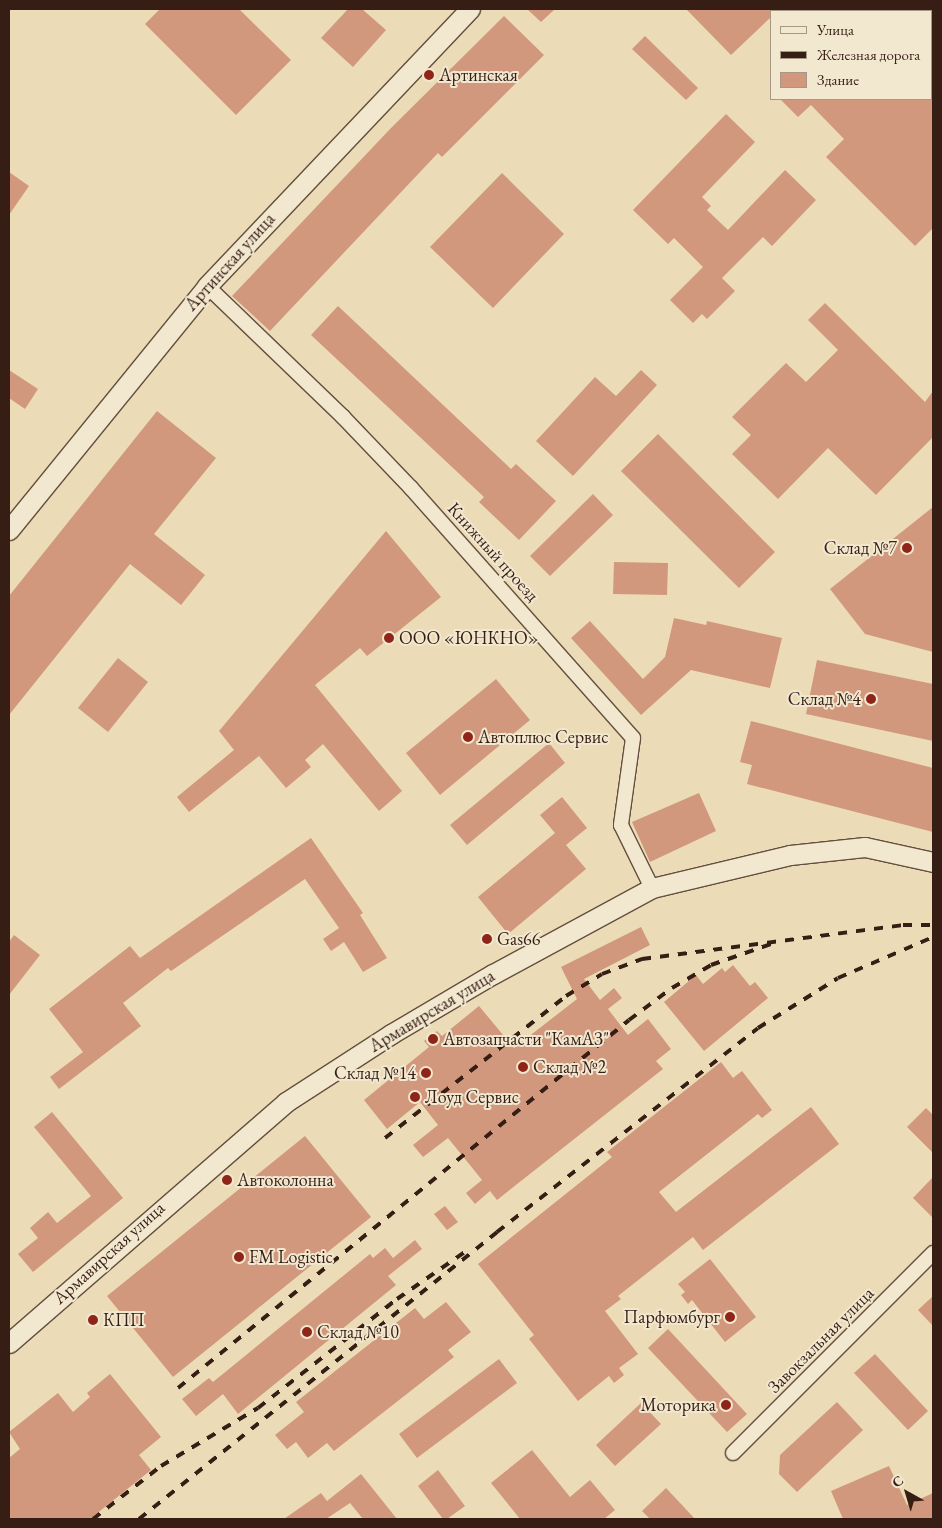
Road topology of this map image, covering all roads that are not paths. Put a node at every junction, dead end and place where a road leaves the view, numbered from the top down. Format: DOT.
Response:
graph roads {
  1 [pos="470,9"];
  2 [pos="207,286"];
  3 [pos="9,530"];
  4 [pos="933,862"];
  5 [pos="652,888"];
  6 [pos="933,1253"];
  7 [pos="9,1343"];
  8 [pos="733,1453"];
  1 -- 2 [label="main road, Артинская улица"];
  2 -- 3 [label="main road, Артинская улица"];
  2 -- 5 [label="street, Книжный проезд"];
  4 -- 5 [label="main road, Армавирская улица"];
  5 -- 7 [label="main road, Армавирская улица"];
  6 -- 8 [label="street, Завокзальная улица"];
}
